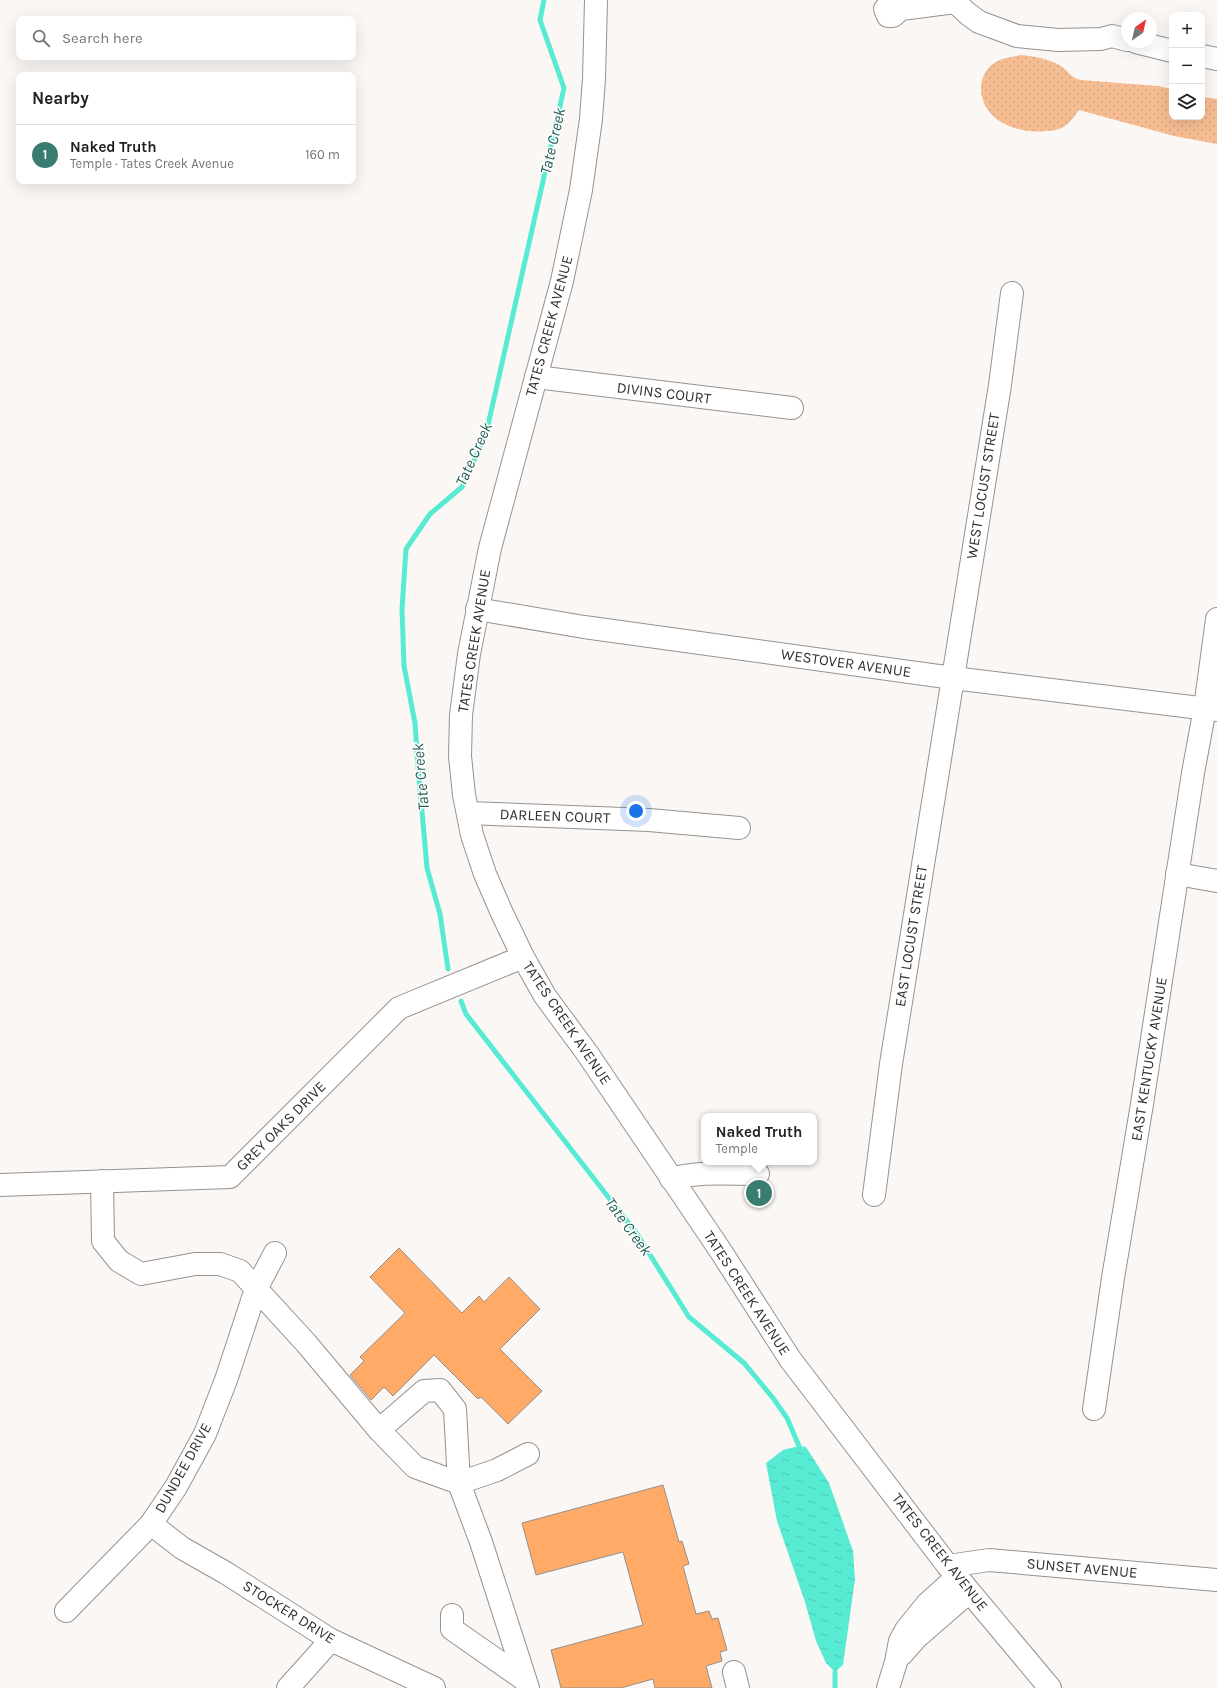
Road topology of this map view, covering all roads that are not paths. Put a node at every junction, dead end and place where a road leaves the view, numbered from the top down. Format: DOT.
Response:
graph roads {
  1 [pos="596,0"];
  2 [pos="960,1"];
  3 [pos="901,9"];
  4 [pos="1121,38"];
  5 [pos="1157,47"];
  6 [pos="1169,50"];
  7 [pos="1205,57"];
  8 [pos="1217,59"];
  9 [pos="1012,293"];
  10 [pos="536,377"];
  11 [pos="792,408"];
  12 [pos="477,609"];
  13 [pos="1217,619"];
  14 [pos="953,678"];
  15 [pos="1211,709"];
  16 [pos="468,813"];
  17 [pos="739,828"];
  18 [pos="1177,874"];
  19 [pos="1217,881"];
  20 [pos="523,958"];
  21 [pos="758,1174"];
  22 [pos="671,1179"];
  23 [pos="102,1181"];
  24 [pos="0,1185"];
  25 [pos="874,1195"];
  26 [pos="275,1253"];
  27 [pos="256,1289"];
  28 [pos="1094,1409"];
  29 [pos="379,1430"];
  30 [pos="528,1454"];
  31 [pos="459,1483"];
  32 [pos="151,1524"];
  33 [pos="958,1578"];
  34 [pos="1217,1580"];
  35 [pos="66,1612"];
  36 [pos="452,1615"];
  37 [pos="330,1640"];
  38 [pos="526,1684"];
  39 [pos="288,1688"];
  40 [pos="434,1688"];
  41 [pos="888,1688"];
  42 [pos="1050,1688"];
  1 -- 10 [label="street, TATES CREEK AVENUE"];
  2 -- 3 [label="street"];
  2 -- 4 [label="street"];
  5 -- 6 [label="street"];
  7 -- 8 [label="street"];
  9 -- 14 [label="street, WEST LOCUST STREET"];
  10 -- 11 [label="street, DIVINS COURT"];
  10 -- 12 [label="street, TATES CREEK AVENUE"];
  12 -- 14 [label="street, WESTOVER AVENUE"];
  12 -- 16 [label="street, TATES CREEK AVENUE"];
  13 -- 15 [label="street, EAST KENTUCKY AVENUE"];
  14 -- 15 [label="street, WESTOVER AVENUE"];
  14 -- 25 [label="street, EAST LOCUST STREET"];
  15 -- 18 [label="street, EAST KENTUCKY AVENUE"];
  16 -- 17 [label="street, DARLEEN COURT"];
  16 -- 20 [label="street, TATES CREEK AVENUE"];
  18 -- 19 [label="street"];
  18 -- 28 [label="street, EAST KENTUCKY AVENUE"];
  20 -- 22 [label="street, TATES CREEK AVENUE"];
  20 -- 23 [label="street, GREY OAKS DRIVE"];
  21 -- 22 [label="street"];
  22 -- 33 [label="street, TATES CREEK AVENUE"];
  23 -- 24 [label="street, GREY OAKS DRIVE"];
  23 -- 27 [label="street"];
  26 -- 27 [label="street, DUNDEE DRIVE"];
  27 -- 29 [label="street"];
  27 -- 32 [label="street, DUNDEE DRIVE"];
  29 -- 31 [label="street"];
  29 -- 31 [label="street"];
  30 -- 31 [label="street"];
  31 -- 38 [label="street"];
  32 -- 35 [label="street, DUNDEE DRIVE"];
  32 -- 37 [label="street, STOCKER DRIVE"];
  33 -- 34 [label="street, SUNSET AVENUE"];
  33 -- 41 [label="street"];
  33 -- 42 [label="street, TATES CREEK AVENUE"];
  36 -- 38 [label="street"];
  37 -- 39 [label="street"];
  37 -- 40 [label="street, STOCKER DRIVE"];
}
